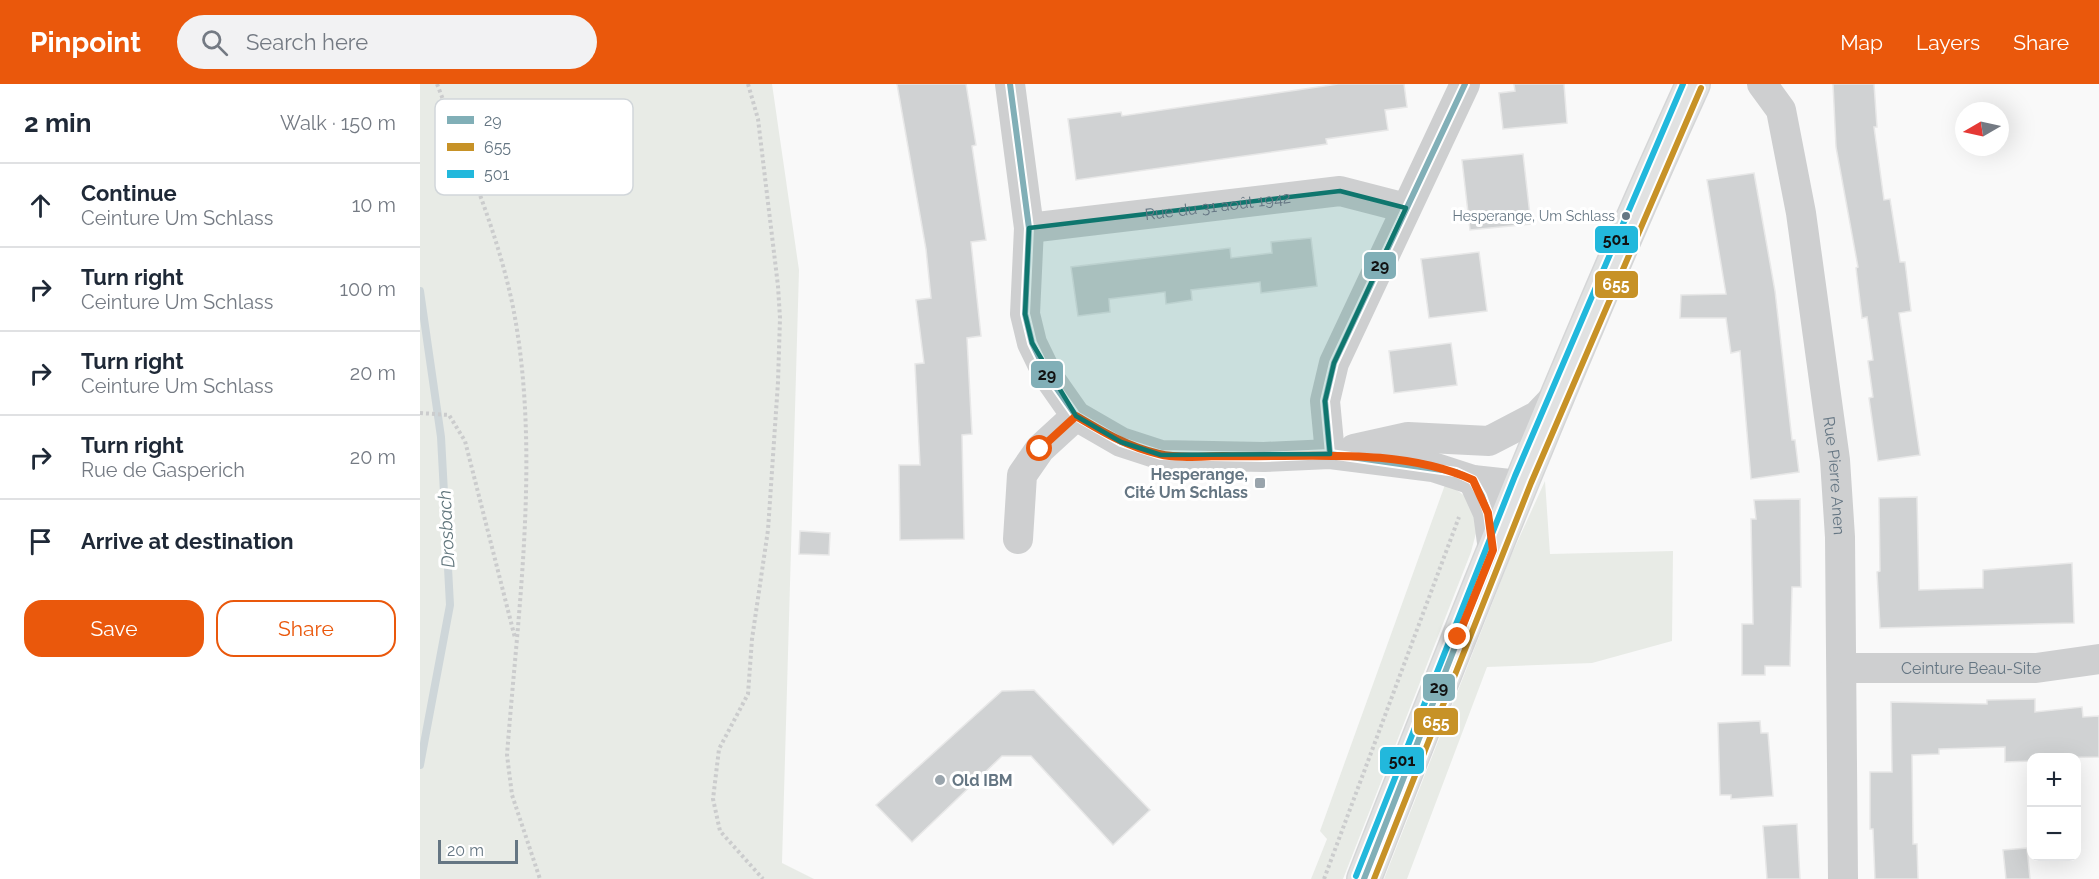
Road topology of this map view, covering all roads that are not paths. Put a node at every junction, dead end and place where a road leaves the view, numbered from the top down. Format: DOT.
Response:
graph roads {
  1 [pos="1010,84"];
  2 [pos="1465,84"];
  3 [pos="1693,84"];
  4 [pos="1762,84"];
  5 [pos="1406,208"];
  6 [pos="1029,228"];
  7 [pos="1558,394"];
  8 [pos="1076,416"];
  9 [pos="1489,441"];
  10 [pos="1330,454"];
  11 [pos="1473,480"];
  12 [pos="1520,485"];
  13 [pos="1018,539"];
  14 [pos="1493,550"];
  15 [pos="2099,659"];
  16 [pos="1842,668"];
  17 [pos="1364,879"];
  18 [pos="1843,879"];
  1 -- 6 [label="street"];
  2 -- 5 [label="street"];
  3 -- 7 [label="main road"];
  4 -- 16 [label="street, Rue Pierre Anen"];
  5 -- 6 [label="street, Rue du 31 août 1942"];
  5 -- 10 [label="street"];
  6 -- 8 [label="street"];
  7 -- 9 [label="street"];
  7 -- 12 [label="main road"];
  8 -- 10 [label="street"];
  8 -- 13 [label="street"];
  9 -- 10 [label="street"];
  9 -- 12 [label="street"];
  10 -- 11 [label="street"];
  11 -- 12 [label="street"];
  11 -- 14 [label="street"];
  12 -- 14 [label="main road"];
  14 -- 17 [label="main road"];
  15 -- 16 [label="street, Ceinture Beau-Site"];
  16 -- 18 [label="street, Rue Pierre Anen"];
}
